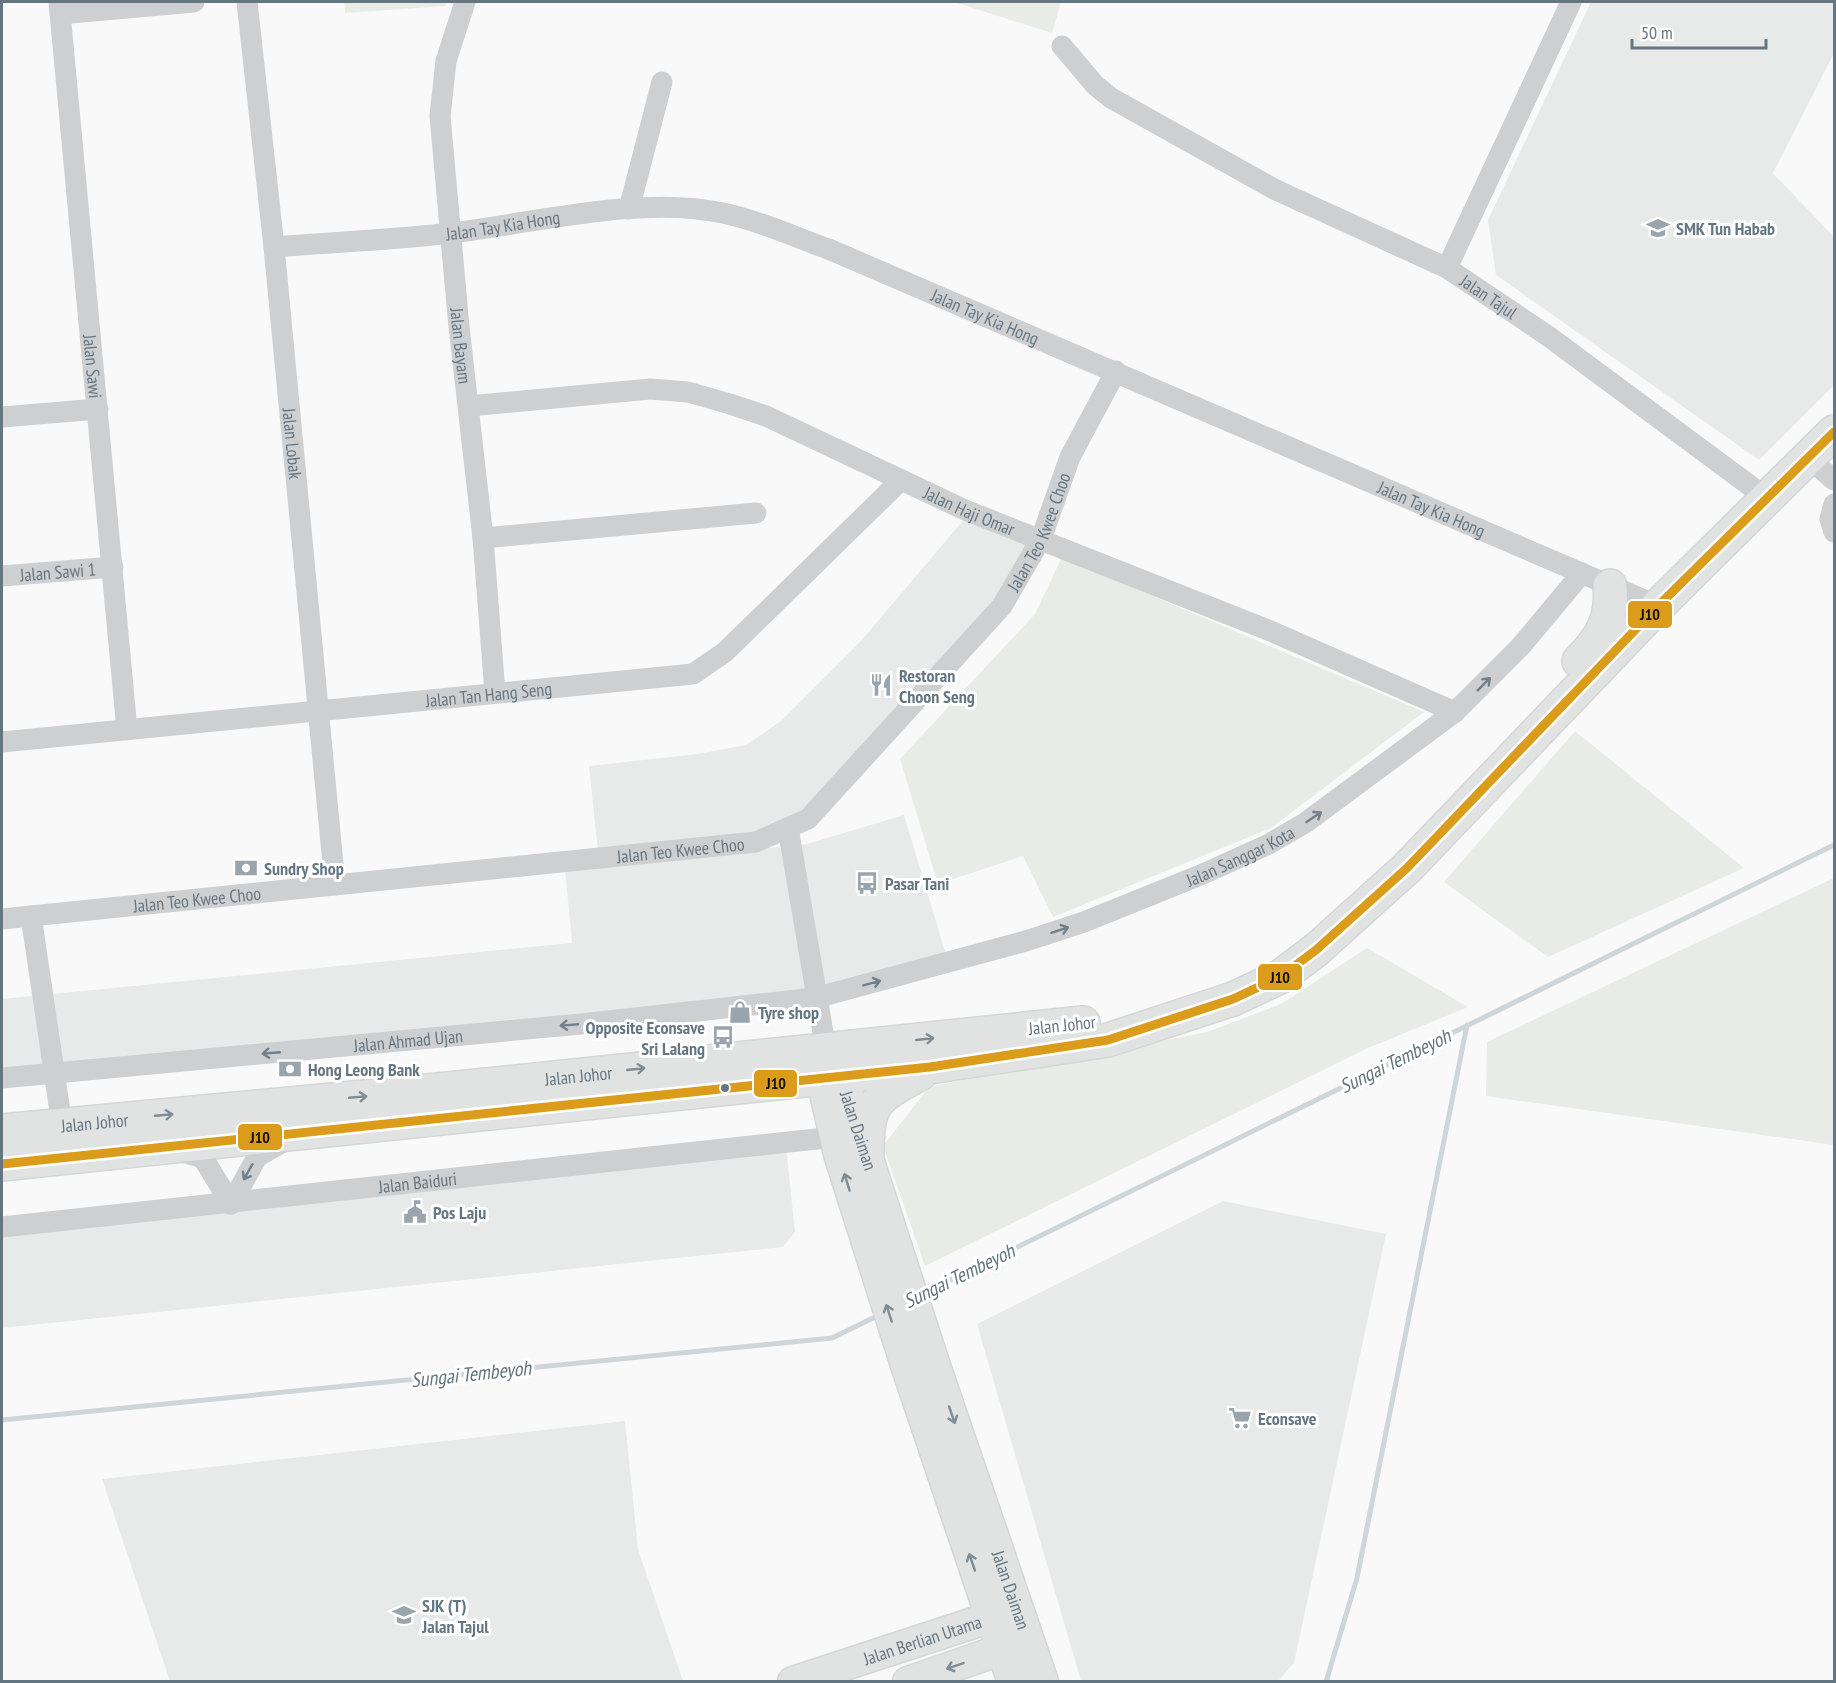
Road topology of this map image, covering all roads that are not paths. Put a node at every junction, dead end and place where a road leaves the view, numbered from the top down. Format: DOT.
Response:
graph roads {
  1 [pos="194,2"];
  2 [pos="247,2"];
  3 [pos="465,2"];
  4 [pos="1571,2"];
  5 [pos="59,8"];
  6 [pos="1062,46"];
  7 [pos="662,82"];
  8 [pos="629,209"];
  9 [pos="450,233"];
  10 [pos="274,247"];
  11 [pos="1447,268"];
  12 [pos="1116,372"];
  13 [pos="469,406"];
  14 [pos="98,409"];
  15 [pos="2,417"];
  16 [pos="1834,432"];
  17 [pos="1808,458"];
  18 [pos="901,480"];
  19 [pos="1834,480"];
  20 [pos="1768,499"];
  21 [pos="1834,504"];
  22 [pos="756,513"];
  23 [pos="1834,531"];
  24 [pos="483,538"];
  25 [pos="1041,539"];
  26 [pos="113,567"];
  27 [pos="2,576"];
  28 [pos="1596,580"];
  29 [pos="1658,606"];
  30 [pos="495,693"];
  31 [pos="319,711"];
  32 [pos="1455,712"];
  33 [pos="127,730"];
  34 [pos="2,742"];
  35 [pos="788,828"];
  36 [pos="1422,853"];
  37 [pos="335,885"];
  38 [pos="31,916"];
  39 [pos="2,919"];
  40 [pos="815,998"];
  41 [pos="1156,1024"];
  42 [pos="930,1067"];
  43 [pos="830,1069"];
  44 [pos="55,1073"];
  45 [pos="2,1078"];
  46 [pos="62,1125"];
  47 [pos="2,1131"];
  48 [pos="311,1131"];
  49 [pos="835,1137"];
  50 [pos="160,1148"];
  51 [pos="867,1159"];
  52 [pos="2,1164"];
  53 [pos="231,1204"];
  54 [pos="2,1227"];
  55 [pos="877,1233"];
  56 [pos="1004,1613"];
  57 [pos="1015,1645"];
  58 [pos="793,1682"];
  59 [pos="908,1682"];
  60 [pos="1013,1682"];
  61 [pos="1043,1682"];
  1 -- 5 [label="street"];
  2 -- 10 [label="street, Jalan Lobak"];
  3 -- 9 [label="street, Jalan Bayam"];
  4 -- 11 [label="street, Jalan Tajul"];
  5 -- 14 [label="street, Jalan Sawi"];
  6 -- 11 [label="street"];
  7 -- 8 [label="street"];
  8 -- 9 [label="street, Jalan Tay Kia Hong"];
  8 -- 12 [label="street, Jalan Tay Kia Hong"];
  9 -- 10 [label="street, Jalan Tay Kia Hong"];
  9 -- 13 [label="street, Jalan Bayam"];
  10 -- 31 [label="street, Jalan Lobak"];
  11 -- 20 [label="street, Jalan Tajul"];
  12 -- 25 [label="street, Jalan Teo Kwee Choo"];
  12 -- 28 [label="street, Jalan Tay Kia Hong"];
  13 -- 18 [label="street, Jalan Haji Omar"];
  13 -- 24 [label="street, Jalan Bayam"];
  14 -- 15 [label="street"];
  14 -- 26 [label="street, Jalan Sawi"];
  16 -- 17 [label="highway, Jalan Johor"];
  17 -- 19 [label="street"];
  17 -- 20 [label="highway, Jalan Johor"];
  18 -- 25 [label="street, Jalan Haji Omar"];
  18 -- 30 [label="street, Jalan Tan Hang Seng"];
  20 -- 29 [label="highway, Jalan Johor"];
  21 -- 23 [label="street"];
  22 -- 24 [label="street"];
  24 -- 30 [label="street, Jalan Bayam"];
  25 -- 32 [label="street, Jalan Haji Omar"];
  25 -- 35 [label="street, Jalan Teo Kwee Choo"];
  26 -- 27 [label="street, Jalan Sawi 1"];
  26 -- 33 [label="street, Jalan Sawi"];
  28 -- 29 [label="street, Jalan Tay Kia Hong"];
  32 -- 28 [label="street, Jalan Sanggar Kota, one-way"];
  28 -- 36 [label="highway"];
  29 -- 36 [label="highway, Jalan Johor"];
  30 -- 31 [label="street, Jalan Tan Hang Seng"];
  31 -- 33 [label="street, Jalan Tan Hang Seng"];
  31 -- 37 [label="street, Jalan Lobak"];
  40 -- 32 [label="street, Jalan Sanggar Kota, one-way"];
  33 -- 34 [label="street, Jalan Tan Hang Seng"];
  35 -- 37 [label="street, Jalan Teo Kwee Choo"];
  35 -- 40 [label="street"];
  36 -- 41 [label="highway, Jalan Johor"];
  37 -- 38 [label="street, Jalan Teo Kwee Choo"];
  38 -- 39 [label="street, Jalan Teo Kwee Choo"];
  38 -- 44 [label="street"];
  40 -- 43 [label="street"];
  40 -- 44 [label="street, Jalan Ahmad Ujan, one-way"];
  41 -- 42 [label="highway, Jalan Johor"];
  43 -- 41 [label="highway, Jalan Johor, one-way"];
  42 -- 43 [label="highway, Jalan Johor"];
  42 -- 51 [label="highway"];
  46 -- 43 [label="highway, Jalan Johor, one-way"];
  43 -- 48 [label="highway, Jalan Johor"];
  43 -- 49 [label="street, Jalan Daiman"];
  43 -- 51 [label="street, Jalan Daiman"];
  44 -- 45 [label="street, Jalan Ahmad Ujan"];
  44 -- 46 [label="street"];
  46 -- 47 [label="highway, Jalan Johor"];
  48 -- 50 [label="highway, Jalan Johor"];
  48 -- 53 [label="street, one-way"];
  49 -- 53 [label="street, Jalan Baiduri"];
  55 -- 49 [label="street, Jalan Daiman, one-way"];
  50 -- 52 [label="highway, Jalan Johor"];
  50 -- 53 [label="street"];
  51 -- 55 [label="street, Jalan Daiman"];
  53 -- 54 [label="street, Jalan Baiduri"];
  55 -- 56 [label="street, Jalan Daiman"];
  56 -- 57 [label="street, Jalan Daiman"];
  56 -- 58 [label="street, Jalan Berlian Utama"];
  57 -- 59 [label="street, Jalan Berlian Utama, one-way"];
  57 -- 60 [label="street, Jalan Daiman"];
  57 -- 61 [label="street, Jalan Daiman"];
}
